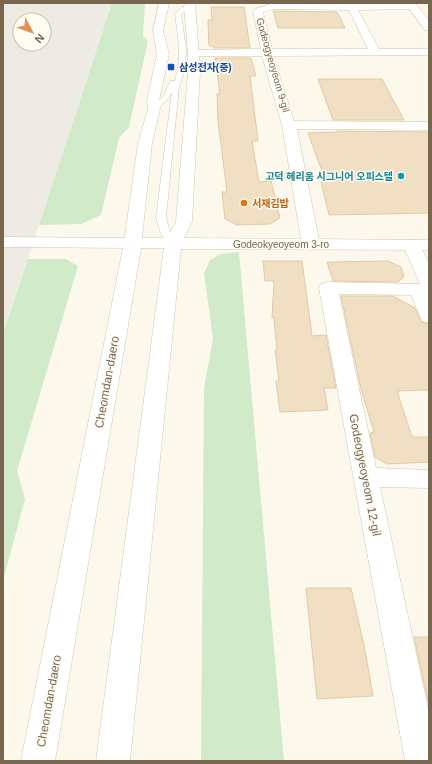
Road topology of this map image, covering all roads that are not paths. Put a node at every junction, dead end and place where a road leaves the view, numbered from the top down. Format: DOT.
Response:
graph roads {
  1 [pos="187,4"];
  2 [pos="411,5"];
  3 [pos="352,7"];
  4 [pos="164,10"];
  5 [pos="175,13"];
  6 [pos="429,28"];
  7 [pos="375,52"];
  8 [pos="429,52"];
  9 [pos="267,53"];
  10 [pos="190,54"];
  11 [pos="182,69"];
  12 [pos="154,109"];
  13 [pos="290,125"];
  14 [pos="429,126"];
  15 [pos="3,242"];
  16 [pos="133,243"];
  17 [pos="173,243"];
  18 [pos="311,245"];
  19 [pos="421,245"];
  20 [pos="426,288"];
  21 [pos="429,317"];
  22 [pos="366,478"];
  23 [pos="429,479"];
  24 [pos="421,718"];
  25 [pos="38,761"];
  26 [pos="113,761"];
  27 [pos="422,761"];
  1 -- 5 [label="lane"];
  1 -- 10 [label="street"];
  2 -- 3 [label="street"];
  2 -- 6 [label="street"];
  3 -- 7 [label="street"];
  3 -- 9 [label="street, Godeogyeoyeom 9-gil"];
  4 -- 12 [label="street, Cheomdan-daero"];
  5 -- 10 [label="lane"];
  5 -- 12 [label="lane"];
  7 -- 8 [label="street"];
  7 -- 9 [label="street"];
  9 -- 10 [label="street"];
  9 -- 13 [label="street, Godeogyeoyeom 9-gil"];
  10 -- 11 [label="lane"];
  10 -- 11 [label="lane"];
  10 -- 17 [label="street"];
  11 -- 17 [label="lane"];
  12 -- 16 [label="street, Cheomdan-daero"];
  13 -- 14 [label="street"];
  13 -- 18 [label="street, Godeogyeoyeom 9-gil"];
  15 -- 16 [label="street, Godeokyeoyeom 3-ro"];
  16 -- 17 [label="street, Godeokyeoyeom 3-ro"];
  16 -- 25 [label="street, Cheomdan-daero"];
  17 -- 18 [label="street, Godeokyeoyeom 3-ro"];
  17 -- 26 [label="street"];
  18 -- 19 [label="street, Godeokyeoyeom 3-ro"];
  19 -- 20 [label="street"];
  20 -- 21 [label="street"];
  20 -- 22 [label="street, Godeogyeoyeom 12-gil"];
  22 -- 23 [label="street"];
  22 -- 24 [label="street, Godeogyeoyeom 12-gil"];
  24 -- 27 [label="street, Godeogyeoyeom 12-gil"];
}
